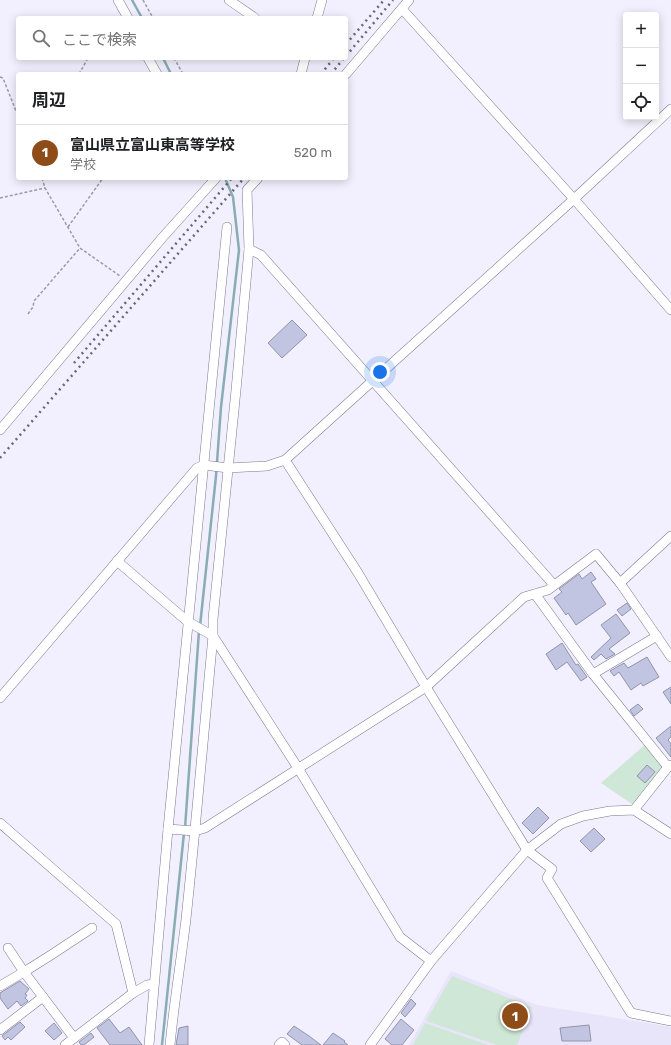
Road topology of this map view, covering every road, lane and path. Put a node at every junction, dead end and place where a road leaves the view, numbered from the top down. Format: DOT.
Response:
graph roads {
  1 [pos="118,0"];
  2 [pos="143,0"];
  3 [pos="229,0"];
  4 [pos="322,0"];
  5 [pos="409,0"];
  6 [pos="402,9"];
  7 [pos="127,16"];
  8 [pos="152,16"];
  9 [pos="252,16"];
  10 [pos="318,16"];
  11 [pos="87,60"];
  12 [pos="149,60"];
  13 [pos="175,60"];
  14 [pos="305,60"];
  15 [pos="79,72"];
  16 [pos="156,72"];
  17 [pos="182,72"];
  18 [pos="302,72"];
  19 [pos="348,72"];
  20 [pos="0,77"];
  21 [pos="671,109"];
  22 [pos="16,111"];
  23 [pos="43,180"];
  24 [pos="102,180"];
  25 [pos="212,180"];
  26 [pos="256,180"];
  27 [pos="45,188"];
  28 [pos="0,198"];
  29 [pos="574,200"];
  30 [pos="68,227"];
  31 [pos="227,227"];
  32 [pos="80,248"];
  33 [pos="249,249"];
  34 [pos="126,280"];
  35 [pos="671,310"];
  36 [pos="28,314"];
  37 [pos="372,380"];
  38 [pos="0,430"];
  39 [pos="285,460"];
  40 [pos="204,465"];
  41 [pos="228,468"];
  42 [pos="669,542"];
  43 [pos="117,561"];
  44 [pos="620,583"];
  45 [pos="554,585"];
  46 [pos="535,594"];
  47 [pos="188,621"];
  48 [pos="213,636"];
  49 [pos="657,636"];
  50 [pos="671,657"];
  51 [pos="593,674"];
  52 [pos="426,687"];
  53 [pos="0,698"];
  54 [pos="669,766"];
  55 [pos="298,768"];
  56 [pos="634,810"];
  57 [pos="0,823"];
  58 [pos="168,829"];
  59 [pos="195,830"];
  60 [pos="671,834"];
  61 [pos="527,850"];
  62 [pos="92,928"];
  63 [pos="8,948"];
  64 [pos="431,961"];
  65 [pos="24,972"];
  66 [pos="154,984"];
  67 [pos="0,986"];
  68 [pos="133,993"];
  69 [pos="44,998"];
  70 [pos="671,1021"];
  71 [pos="0,1030"];
  72 [pos="74,1038"];
  73 [pos="65,1045"];
  74 [pos="149,1045"];
  75 [pos="170,1045"];
  76 [pos="280,1045"];
  77 [pos="285,1045"];
  78 [pos="370,1045"];
  1 -- 7 [label="street"];
  2 -- 8 [label="path"];
  3 -- 9 [label="street"];
  4 -- 10 [label="street"];
  5 -- 6 [label="street"];
  6 -- 19 [label="street"];
  6 -- 29 [label="street"];
  11 -- 15 [label="path"];
  12 -- 16 [label="street"];
  13 -- 17 [label="path"];
  14 -- 18 [label="street"];
  20 -- 22 [label="path"];
  21 -- 29 [label="street"];
  23 -- 27 [label="path"];
  24 -- 30 [label="path"];
  25 -- 34 [label="street"];
  26 -- 33 [label="street"];
  27 -- 28 [label="path"];
  27 -- 30 [label="path"];
  29 -- 35 [label="street"];
  29 -- 37 [label="street"];
  30 -- 32 [label="path"];
  31 -- 40 [label="street"];
  32 -- 34 [label="path"];
  32 -- 36 [label="path"];
  33 -- 37 [label="street"];
  33 -- 41 [label="street"];
  34 -- 38 [label="street"];
  37 -- 39 [label="street"];
  37 -- 45 [label="street"];
  39 -- 41 [label="street"];
  39 -- 52 [label="street"];
  40 -- 41 [label="street"];
  40 -- 43 [label="street"];
  40 -- 47 [label="street"];
  41 -- 48 [label="street"];
  42 -- 44 [label="street"];
  43 -- 47 [label="street"];
  43 -- 53 [label="street"];
  44 -- 45 [label="street"];
  44 -- 49 [label="street"];
  45 -- 46 [label="street"];
  46 -- 51 [label="street"];
  46 -- 52 [label="street"];
  47 -- 48 [label="street"];
  47 -- 58 [label="street"];
  48 -- 55 [label="street"];
  48 -- 59 [label="street"];
  49 -- 50 [label="street"];
  49 -- 51 [label="street"];
  51 -- 54 [label="street"];
  52 -- 55 [label="street"];
  52 -- 61 [label="street"];
  54 -- 56 [label="street"];
  55 -- 59 [label="street"];
  55 -- 64 [label="street"];
  56 -- 60 [label="street"];
  56 -- 61 [label="street"];
  57 -- 68 [label="street"];
  58 -- 59 [label="street"];
  58 -- 66 [label="street"];
  59 -- 75 [label="street"];
  61 -- 64 [label="street"];
  61 -- 70 [label="street"];
  62 -- 65 [label="street"];
  63 -- 65 [label="street"];
  64 -- 78 [label="street"];
  65 -- 67 [label="street"];
  65 -- 69 [label="street"];
  66 -- 68 [label="street"];
  66 -- 74 [label="street"];
  68 -- 72 [label="street"];
  69 -- 71 [label="street"];
  69 -- 72 [label="street"];
  72 -- 73 [label="street"];
  76 -- 77 [label="street"];
}
